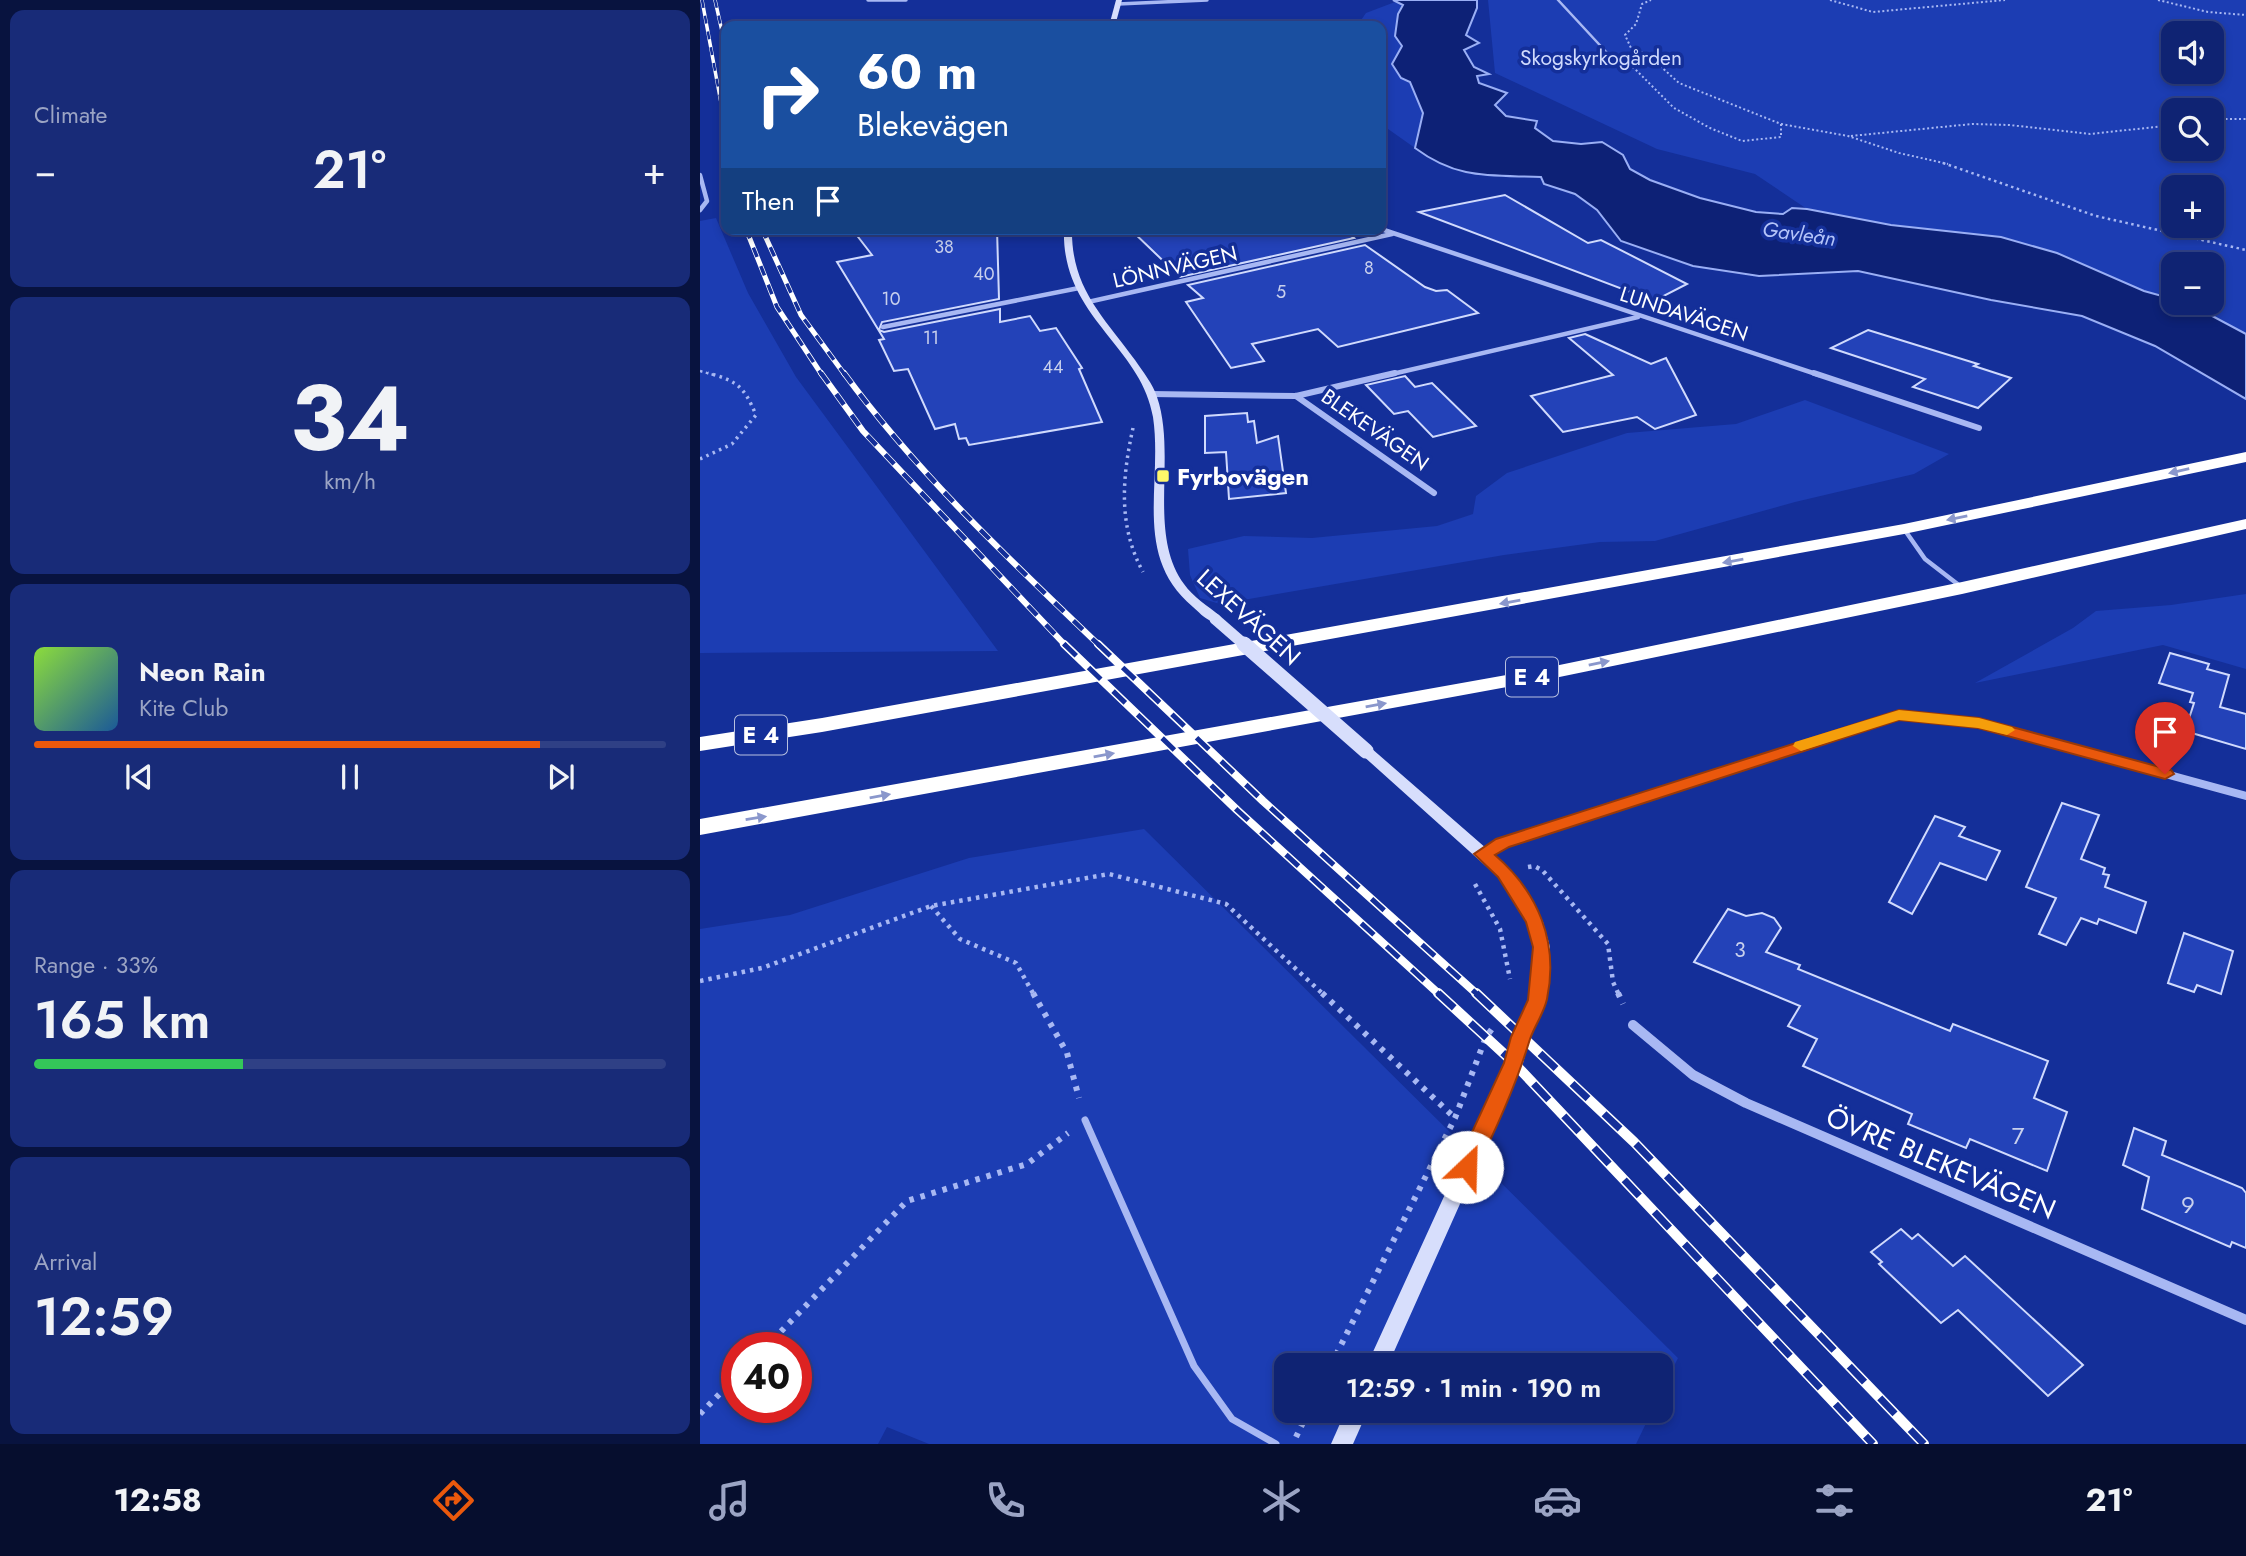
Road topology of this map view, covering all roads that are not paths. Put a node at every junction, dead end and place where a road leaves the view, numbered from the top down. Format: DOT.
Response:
graph roads {
  1 [pos="868,0"];
  2 [pos="906,0"];
  3 [pos="1207,0"];
  4 [pos="1558,0"];
  5 [pos="1118,2"];
  6 [pos="1113,21"];
  7 [pos="1609,55"];
  8 [pos="700,175"];
  9 [pos="700,210"];
  10 [pos="1386,231"];
  11 [pos="1392,234"];
  12 [pos="1068,235"];
  13 [pos="1079,288"];
  14 [pos="1088,302"];
  15 [pos="1640,316"];
  16 [pos="883,327"];
  17 [pos="1151,394"];
  18 [pos="1296,396"];
  19 [pos="1979,428"];
  20 [pos="2246,457"];
  21 [pos="1434,493"];
  22 [pos="2246,524"];
  23 [pos="1904,529"];
  24 [pos="1962,588"];
  25 [pos="700,744"];
  26 [pos="2246,796"];
  27 [pos="700,827"];
  28 [pos="1483,854"];
  29 [pos="1633,1025"];
  30 [pos="1085,1120"];
  31 [pos="2246,1320"];
  32 [pos="1382,1353"];
  33 [pos="1351,1423"];
  34 [pos="1276,1444"];
  35 [pos="1342,1444"];
  1 -- 2 [label="street"];
  3 -- 5 [label="street"];
  4 -- 7 [label="lane"];
  5 -- 6 [label="street"];
  8 -- 9 [label="street"];
  10 -- 11 [label="street, LUNDAVÄGEN"];
  11 -- 14 [label="street, LÖNNVÄGEN"];
  11 -- 15 [label="street, LUNDAVÄGEN"];
  12 -- 13 [label="street, LEXEVÄGEN"];
  13 -- 14 [label="street, LEXEVÄGEN"];
  13 -- 16 [label="street, LÖNNVÄGEN"];
  14 -- 17 [label="street, LEXEVÄGEN"];
  15 -- 18 [label="street"];
  15 -- 19 [label="street, LUNDAVÄGEN"];
  17 -- 18 [label="street"];
  17 -- 28 [label="street, LEXEVÄGEN, bridge"];
  18 -- 21 [label="street, BLEKEVÄGEN"];
  20 -- 23 [label="highway, E 4, one-way"];
  22 -- 24 [label="highway, E 4"];
  23 -- 24 [label="lane"];
  23 -- 25 [label="highway, E 4, one-way"];
  27 -- 24 [label="highway, E 4, one-way"];
  26 -- 28 [label="street"];
  28 -- 32 [label="street, LEXEVÄGEN"];
  29 -- 31 [label="street, ÖVRE BLEKEVÄGEN"];
  30 -- 34 [label="lane"];
  33 -- 35 [label="street"];
}
